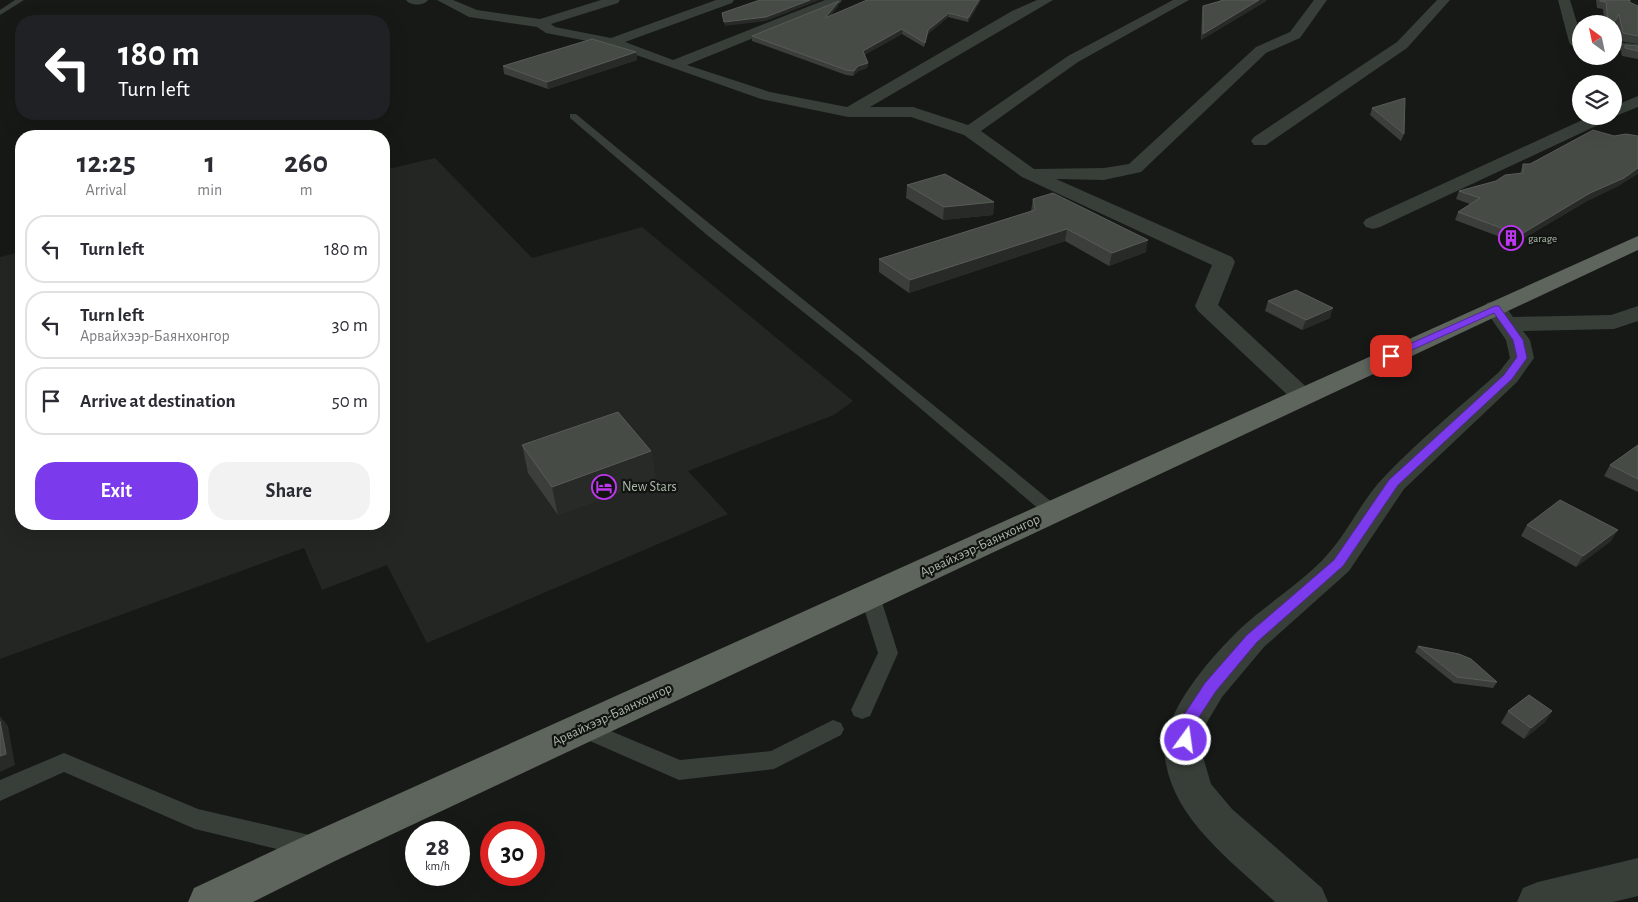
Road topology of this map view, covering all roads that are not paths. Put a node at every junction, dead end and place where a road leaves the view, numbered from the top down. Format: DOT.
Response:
graph roads {
  1 [pos="20,0"];
  2 [pos="443,0"];
  3 [pos="614,0"];
  4 [pos="728,0"];
  5 [pos="836,0"];
  6 [pos="1046,0"];
  7 [pos="1182,0"];
  8 [pos="1321,0"];
  9 [pos="1444,0"];
  10 [pos="1564,0"];
  11 [pos="501,6"];
  12 [pos="0,13"];
  13 [pos="474,14"];
  14 [pos="541,23"];
  15 [pos="1572,28"];
  16 [pos="612,42"];
  17 [pos="1622,47"];
  18 [pos="1638,48"];
  19 [pos="672,65"];
  20 [pos="1638,101"];
  21 [pos="1622,108"];
  22 [pos="852,111"];
  23 [pos="572,116"];
  24 [pos="1585,125"];
  25 [pos="970,131"];
  26 [pos="1260,141"];
  27 [pos="1028,173"];
  28 [pos="1373,223"];
  29 [pos="1638,242"];
  30 [pos="1638,313"];
  31 [pos="1501,316"];
  32 [pos="1303,396"];
  33 [pos="1052,512"];
  34 [pos="870,596"];
  35 [pos="862,710"];
  36 [pos="582,728"];
  37 [pos="833,729"];
  38 [pos="0,792"];
  39 [pos="321,848"];
  40 [pos="1638,877"];
  41 [pos="209,902"];
  42 [pos="1307,902"];
  43 [pos="1538,902"];
  1 -- 12 [label="lane"];
  2 -- 13 [label="street"];
  3 -- 14 [label="street"];
  4 -- 16 [label="street"];
  5 -- 19 [label="street"];
  6 -- 22 [label="street"];
  7 -- 25 [label="street"];
  8 -- 27 [label="street"];
  9 -- 26 [label="street"];
  10 -- 15 [label="street"];
  11 -- 13 [label="street"];
  13 -- 14 [label="street"];
  14 -- 16 [label="street"];
  16 -- 19 [label="street"];
  17 -- 18 [label="street"];
  19 -- 22 [label="street"];
  20 -- 21 [label="street"];
  22 -- 25 [label="street"];
  23 -- 33 [label="lane"];
  24 -- 28 [label="street"];
  25 -- 27 [label="street"];
  27 -- 32 [label="street"];
  29 -- 31 [label="highway, Арвайхээр-Баянхонгор"];
  30 -- 31 [label="street"];
  31 -- 32 [label="highway, Арвайхээр-Баянхонгор"];
  31 -- 42 [label="street"];
  32 -- 33 [label="highway, Арвайхээр-Баянхонгор"];
  33 -- 34 [label="highway, Арвайхээр-Баянхонгор"];
  34 -- 35 [label="lane"];
  34 -- 36 [label="highway, Арвайхээр-Баянхонгор"];
  36 -- 37 [label="lane"];
  36 -- 39 [label="highway, Арвайхээр-Баянхонгор"];
  38 -- 39 [label="lane"];
  39 -- 41 [label="highway, Арвайхээр-Баянхонгор"];
  40 -- 43 [label="street"];
}
